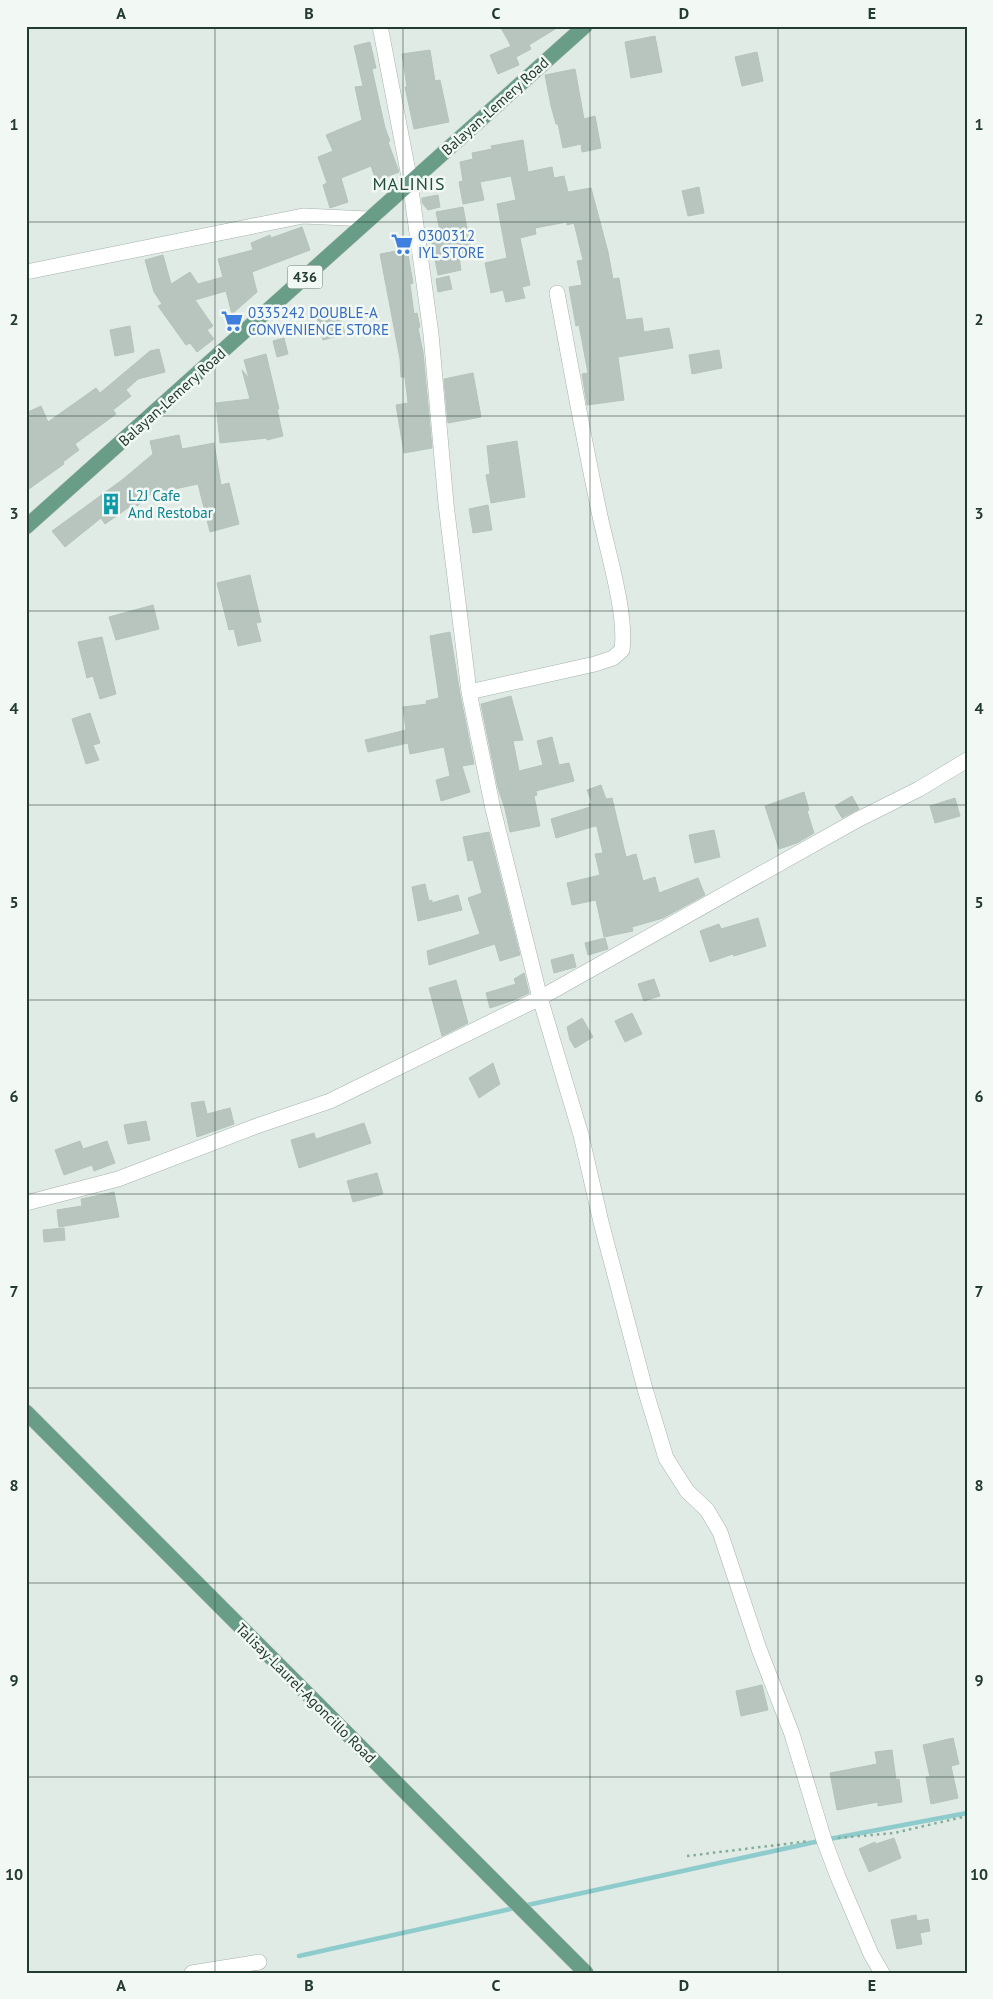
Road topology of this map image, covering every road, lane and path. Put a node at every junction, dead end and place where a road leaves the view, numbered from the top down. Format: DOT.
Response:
graph roads {
  1 [pos="380,26"];
  2 [pos="585,26"];
  3 [pos="410,182"];
  4 [pos="370,219"];
  5 [pos="26,272"];
  6 [pos="557,292"];
  7 [pos="26,527"];
  8 [pos="469,692"];
  9 [pos="967,760"];
  10 [pos="540,998"];
  11 [pos="26,1203"];
  12 [pos="26,1412"];
  13 [pos="259,1962"];
  14 [pos="192,1973"];
  15 [pos="586,1973"];
  16 [pos="882,1973"];
  1 -- 3 [label="street"];
  2 -- 3 [label="main road, Balayan-Lemery Road / 436"];
  3 -- 4 [label="main road, Balayan-Lemery Road / 436"];
  3 -- 8 [label="street"];
  4 -- 5 [label="street"];
  4 -- 7 [label="main road, Balayan-Lemery Road / 436"];
  6 -- 8 [label="street"];
  8 -- 10 [label="street"];
  9 -- 10 [label="street"];
  10 -- 11 [label="street"];
  10 -- 16 [label="street"];
  12 -- 15 [label="main road, Talisay-Laurel-Agoncillo Road"];
  13 -- 14 [label="street"];
}
